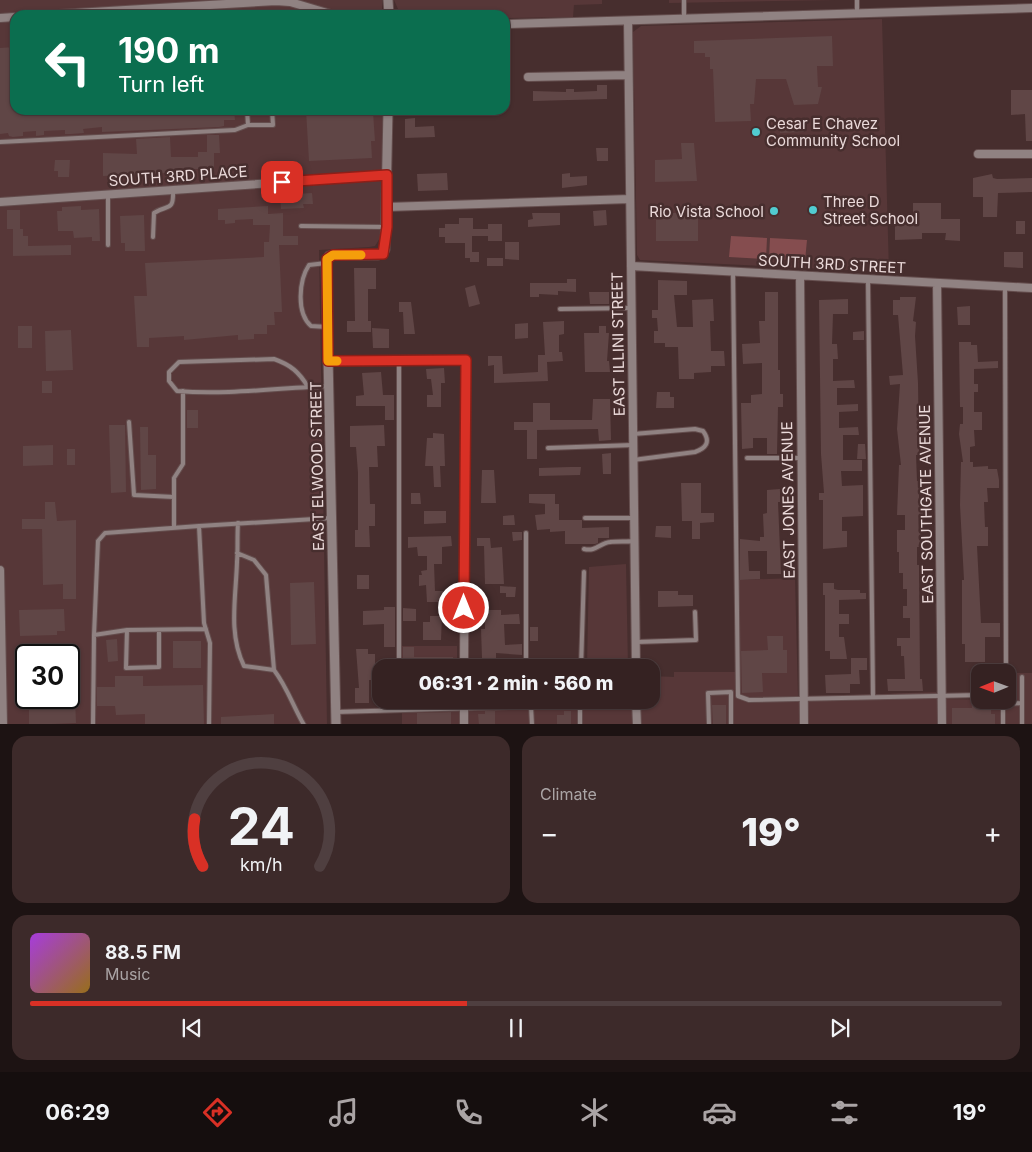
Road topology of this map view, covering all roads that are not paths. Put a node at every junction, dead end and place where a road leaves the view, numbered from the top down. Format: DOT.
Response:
graph roads {
  1 [pos="684,0"];
  2 [pos="857,0"];
  3 [pos="199,5"];
  4 [pos="1032,8"];
  5 [pos="139,10"];
  6 [pos="200,10"];
  7 [pos="313,10"];
  8 [pos="858,14"];
  9 [pos="684,19"];
  10 [pos="628,21"];
  11 [pos="510,24"];
  12 [pos="628,75"];
  13 [pos="528,76"];
  14 [pos="247,115"];
  15 [pos="272,115"];
  16 [pos="388,115"];
  17 [pos="248,125"];
  18 [pos="0,142"];
  19 [pos="978,154"];
  20 [pos="1032,154"];
  21 [pos="387,175"];
  22 [pos="173,190"];
  23 [pos="108,195"];
  24 [pos="630,199"];
  25 [pos="0,202"];
  26 [pos="387,207"];
  27 [pos="301,226"];
  28 [pos="387,227"];
  29 [pos="153,237"];
  30 [pos="108,245"];
  31 [pos="326,264"];
  32 [pos="631,266"];
  33 [pos="733,272"];
  34 [pos="800,276"];
  35 [pos="868,280"];
  36 [pos="937,283"];
  37 [pos="1005,287"];
  38 [pos="1032,288"];
  39 [pos="631,308"];
  40 [pos="560,309"];
  41 [pos="327,328"];
  42 [pos="399,360"];
  43 [pos="466,360"];
  44 [pos="328,361"];
  45 [pos="329,386"];
  46 [pos="308,387"];
  47 [pos="183,391"];
  48 [pos="129,422"];
  49 [pos="633,434"];
  50 [pos="633,445"];
  51 [pos="548,448"];
  52 [pos="747,458"];
  53 [pos="801,458"];
  54 [pos="633,460"];
  55 [pos="174,498"];
  56 [pos="331,518"];
  57 [pos="585,518"];
  58 [pos="634,518"];
  59 [pos="238,523"];
  60 [pos="199,526"];
  61 [pos="174,528"];
  62 [pos="526,533"];
  63 [pos="634,542"];
  64 [pos="584,549"];
  65 [pos="237,553"];
  66 [pos="0,570"];
  67 [pos="584,572"];
  68 [pos="0,590"];
  69 [pos="695,612"];
  70 [pos="206,629"];
  71 [pos="126,630"];
  72 [pos="159,630"];
  73 [pos="94,635"];
  74 [pos="636,642"];
  75 [pos="1,653"];
  76 [pos="399,659"];
  77 [pos="464,659"];
  78 [pos="526,659"];
  79 [pos="581,659"];
  80 [pos="636,659"];
  81 [pos="1006,664"];
  82 [pos="274,670"];
  83 [pos="1,671"];
  84 [pos="1022,677"];
  85 [pos="942,695"];
  86 [pos="971,695"];
  87 [pos="872,697"];
  88 [pos="804,699"];
  89 [pos="1022,703"];
  90 [pos="410,709"];
  91 [pos="464,709"];
  92 [pos="530,709"];
  93 [pos="580,709"];
  94 [pos="636,709"];
  95 [pos="399,710"];
  96 [pos="335,712"];
  97 [pos="2,724"];
  98 [pos="94,724"];
  99 [pos="209,724"];
  100 [pos="304,724"];
  101 [pos="336,724"];
  102 [pos="464,724"];
  103 [pos="532,724"];
  104 [pos="580,724"];
  105 [pos="637,724"];
  106 [pos="709,724"];
  107 [pos="731,724"];
  108 [pos="804,724"];
  109 [pos="942,724"];
  110 [pos="1003,724"];
  111 [pos="1022,724"];
  1 -- 9 [label="lane"];
  2 -- 8 [label="lane"];
  3 -- 5 [label="street"];
  3 -- 6 [label="lane"];
  3 -- 7 [label="street"];
  4 -- 8 [label="street"];
  8 -- 9 [label="street"];
  9 -- 10 [label="street"];
  10 -- 11 [label="street"];
  10 -- 12 [label="street, EAST ILLINI STREET"];
  12 -- 13 [label="street"];
  12 -- 24 [label="street, EAST ILLINI STREET"];
  14 -- 17 [label="lane"];
  15 -- 17 [label="lane"];
  16 -- 21 [label="street"];
  17 -- 18 [label="lane"];
  19 -- 20 [label="street"];
  21 -- 22 [label="street, SOUTH 3RD PLACE"];
  21 -- 26 [label="street"];
  22 -- 23 [label="street, SOUTH 3RD PLACE"];
  22 -- 29 [label="lane"];
  23 -- 25 [label="street, SOUTH 3RD PLACE"];
  23 -- 30 [label="lane"];
  24 -- 26 [label="street"];
  24 -- 32 [label="street, EAST ILLINI STREET"];
  26 -- 28 [label="street"];
  27 -- 28 [label="lane"];
  28 -- 31 [label="street"];
  31 -- 41 [label="street, EAST ELWOOD STREET"];
  31 -- 41 [label="lane"];
  32 -- 33 [label="street, SOUTH 3RD STREET"];
  32 -- 39 [label="street, EAST ILLINI STREET"];
  33 -- 34 [label="street, SOUTH 3RD STREET"];
  33 -- 88 [label="lane"];
  34 -- 35 [label="street, SOUTH 3RD STREET"];
  34 -- 53 [label="street, EAST JONES AVENUE"];
  35 -- 36 [label="street, SOUTH 3RD STREET"];
  35 -- 87 [label="lane"];
  36 -- 37 [label="street, SOUTH 3RD STREET"];
  36 -- 85 [label="street, EAST SOUTHGATE AVENUE"];
  37 -- 38 [label="street, SOUTH 3RD STREET"];
  37 -- 81 [label="lane"];
  39 -- 40 [label="lane"];
  39 -- 49 [label="street, EAST ILLINI STREET"];
  41 -- 44 [label="street, EAST ELWOOD STREET"];
  42 -- 43 [label="lane"];
  42 -- 44 [label="lane"];
  42 -- 76 [label="lane"];
  43 -- 77 [label="street"];
  44 -- 45 [label="street, EAST ELWOOD STREET"];
  45 -- 46 [label="lane"];
  45 -- 56 [label="street, EAST ELWOOD STREET"];
  46 -- 47 [label="lane"];
  46 -- 47 [label="lane"];
  47 -- 55 [label="lane"];
  48 -- 55 [label="lane"];
  49 -- 50 [label="street, EAST ILLINI STREET"];
  49 -- 54 [label="lane"];
  50 -- 51 [label="lane"];
  50 -- 54 [label="street, EAST ILLINI STREET"];
  52 -- 53 [label="lane"];
  53 -- 88 [label="street, EAST JONES AVENUE"];
  54 -- 58 [label="street, EAST ILLINI STREET"];
  55 -- 61 [label="lane"];
  56 -- 59 [label="lane"];
  56 -- 96 [label="street, EAST ELWOOD STREET"];
  57 -- 58 [label="lane"];
  58 -- 63 [label="street, EAST ILLINI STREET"];
  59 -- 60 [label="lane"];
  59 -- 65 [label="lane"];
  60 -- 61 [label="lane"];
  60 -- 70 [label="lane"];
  61 -- 73 [label="lane"];
  62 -- 78 [label="lane"];
  63 -- 64 [label="lane"];
  63 -- 74 [label="street, EAST ILLINI STREET"];
  65 -- 82 [label="lane"];
  65 -- 82 [label="lane"];
  66 -- 68 [label="street"];
  67 -- 79 [label="lane"];
  68 -- 75 [label="street"];
  69 -- 74 [label="lane"];
  70 -- 72 [label="lane"];
  70 -- 99 [label="lane"];
  71 -- 72 [label="lane"];
  71 -- 72 [label="lane"];
  71 -- 73 [label="lane"];
  73 -- 98 [label="lane"];
  74 -- 80 [label="street, EAST ILLINI STREET"];
  75 -- 83 [label="street"];
  82 -- 100 [label="lane"];
  83 -- 97 [label="street"];
  84 -- 89 [label="lane"];
  85 -- 86 [label="lane"];
  85 -- 87 [label="lane"];
  85 -- 109 [label="street, EAST SOUTHGATE AVENUE"];
  87 -- 88 [label="lane"];
  88 -- 108 [label="street, EAST JONES AVENUE"];
  89 -- 110 [label="lane"];
  89 -- 111 [label="lane"];
  90 -- 95 [label="lane"];
  91 -- 102 [label="street"];
  92 -- 103 [label="lane"];
  93 -- 104 [label="lane"];
  94 -- 105 [label="street"];
  95 -- 96 [label="lane"];
  96 -- 101 [label="street, EAST ELWOOD STREET"];
  106 -- 107 [label="lane"];
}
